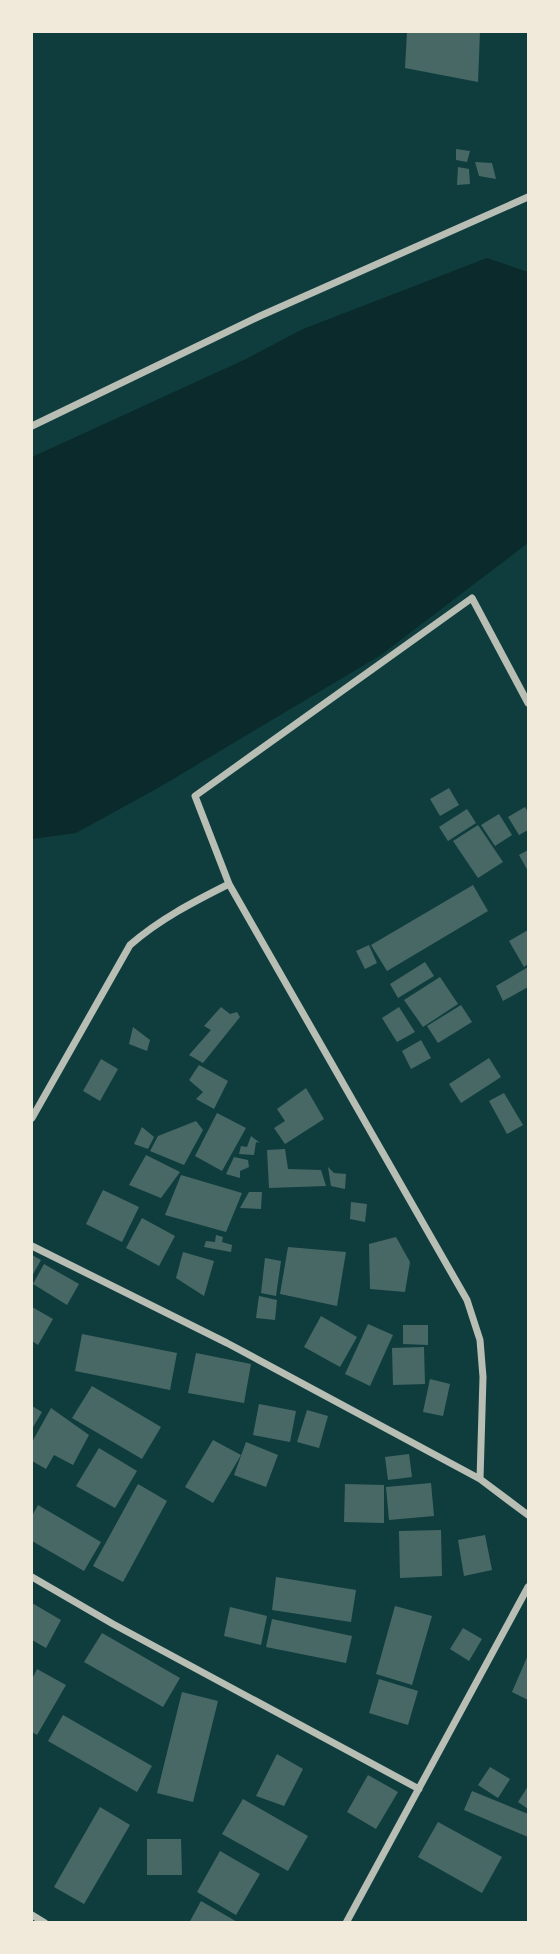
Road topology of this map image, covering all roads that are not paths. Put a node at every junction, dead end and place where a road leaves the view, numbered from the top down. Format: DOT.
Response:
graph roads {
  1 [pos="528,197"];
  2 [pos="32,426"];
  3 [pos="528,703"];
  4 [pos="229,884"];
  5 [pos="32,1098"];
  6 [pos="40,1102"];
  7 [pos="32,1118"];
  8 [pos="32,1246"];
  9 [pos="480,1479"];
  10 [pos="528,1515"];
  11 [pos="32,1577"];
  12 [pos="528,1587"];
  13 [pos="419,1789"];
  14 [pos="32,1915"];
  15 [pos="45,1923"];
  16 [pos="346,1923"];
  1 -- 2 [label="street"];
  3 -- 4 [label="street"];
  4 -- 6 [label="street"];
  4 -- 9 [label="street"];
  5 -- 6 [label="street"];
  6 -- 7 [label="street"];
  8 -- 9 [label="street"];
  9 -- 10 [label="street"];
  11 -- 13 [label="street"];
  12 -- 13 [label="street"];
  13 -- 16 [label="street"];
  14 -- 15 [label="street"];
}
